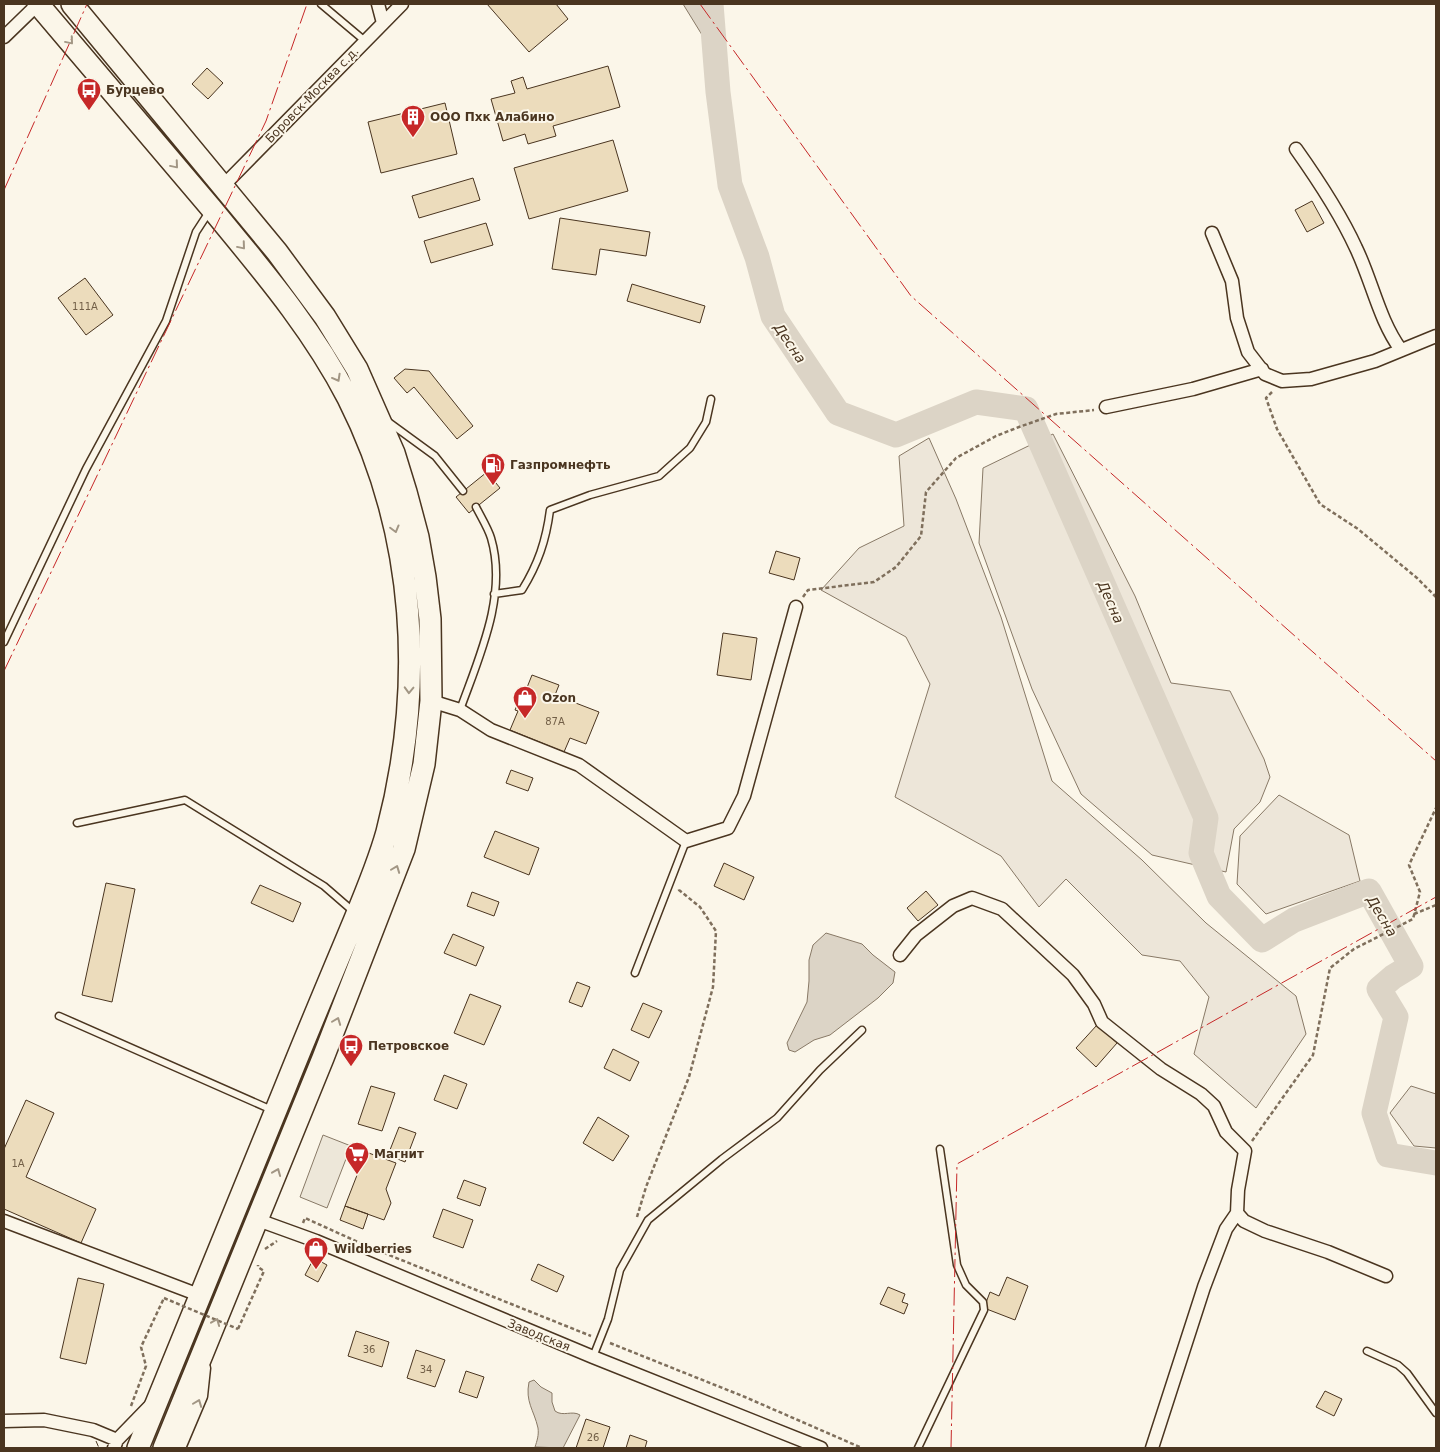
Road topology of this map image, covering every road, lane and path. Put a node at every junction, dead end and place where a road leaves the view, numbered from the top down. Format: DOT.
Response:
graph roads {
  1 [pos="38,4"];
  2 [pos="72,4"];
  3 [pos="321,4"];
  4 [pos="378,4"];
  5 [pos="402,4"];
  6 [pos="383,23"];
  7 [pos="4,37"];
  8 [pos="365,41"];
  9 [pos="1296,148"];
  10 [pos="223,186"];
  11 [pos="211,208"];
  12 [pos="1212,232"];
  13 [pos="1436,336"];
  14 [pos="1401,350"];
  15 [pos="1262,370"];
  16 [pos="1282,382"];
  17 [pos="711,398"];
  18 [pos="1106,407"];
  19 [pos="378,414"];
  20 [pos="463,491"];
  21 [pos="476,507"];
  22 [pos="494,594"];
  23 [pos="1436,597"];
  24 [pos="796,607"];
  25 [pos="4,642"];
  26 [pos="431,701"];
  27 [pos="460,710"];
  28 [pos="1436,808"];
  29 [pos="77,823"];
  30 [pos="686,841"];
  31 [pos="675,869"];
  32 [pos="1436,905"];
  33 [pos="357,914"];
  34 [pos="1414,914"];
  35 [pos="900,955"];
  36 [pos="635,973"];
  37 [pos="59,1016"];
  38 [pos="862,1030"];
  39 [pos="275,1112"];
  40 [pos="940,1149"];
  41 [pos="1245,1151"];
  42 [pos="1237,1213"];
  43 [pos="258,1220"];
  44 [pos="4,1221"];
  45 [pos="634,1224"];
  46 [pos="299,1235"];
  47 [pos="265,1249"];
  48 [pos="261,1258"];
  49 [pos="1386,1276"];
  50 [pos="199,1295"];
  51 [pos="600,1339"];
  52 [pos="206,1347"];
  53 [pos="1367,1351"];
  54 [pos="593,1357"];
  55 [pos="158,1397"];
  56 [pos="129,1410"];
  57 [pos="1436,1413"];
  58 [pos="4,1420"];
  59 [pos="116,1444"];
  60 [pos="138,1448"];
  61 [pos="164,1448"];
  62 [pos="179,1448"];
  63 [pos="821,1448"];
  64 [pos="862,1448"];
  65 [pos="918,1448"];
  66 [pos="1152,1448"];
  1 -- 7 [label="street"];
  1 -- 11 [label="highway, one-way"];
  2 -- 10 [label="highway"];
  3 -- 8 [label="lane"];
  4 -- 6 [label="street"];
  5 -- 6 [label="street, Боровск-Москва с.д."];
  6 -- 8 [label="street, Боровск-Москва с.д."];
  8 -- 10 [label="street, Боровск-Москва с.д."];
  9 -- 14 [label="street"];
  10 -- 19 [label="highway"];
  11 -- 25 [label="lane"];
  11 -- 33 [label="highway, one-way"];
  12 -- 15 [label="street"];
  13 -- 14 [label="street"];
  14 -- 16 [label="street"];
  15 -- 16 [label="street"];
  15 -- 18 [label="street"];
  16 -- 23 [label="path"];
  17 -- 22 [label="lane"];
  18 -- 24 [label="path"];
  19 -- 20 [label="lane"];
  19 -- 26 [label="highway"];
  21 -- 22 [label="lane"];
  22 -- 27 [label="lane"];
  24 -- 30 [label="street"];
  26 -- 27 [label="street"];
  43 -- 26 [label="highway, one-way"];
  27 -- 30 [label="street"];
  28 -- 34 [label="path"];
  29 -- 33 [label="lane"];
  30 -- 31 [label="lane"];
  31 -- 36 [label="lane"];
  31 -- 45 [label="path"];
  32 -- 34 [label="path"];
  33 -- 39 [label="highway"];
  34 -- 41 [label="path"];
  35 -- 41 [label="street"];
  37 -- 39 [label="lane"];
  38 -- 51 [label="lane"];
  39 -- 50 [label="highway"];
  40 -- 65 [label="lane"];
  41 -- 42 [label="street"];
  42 -- 49 [label="street"];
  42 -- 66 [label="street"];
  43 -- 46 [label="street, Заводская"];
  52 -- 43 [label="highway, one-way"];
  44 -- 50 [label="street"];
  46 -- 47 [label="path"];
  46 -- 51 [label="path"];
  46 -- 54 [label="street, Заводская"];
  48 -- 56 [label="path, bridge"];
  50 -- 55 [label="highway"];
  51 -- 54 [label="lane"];
  51 -- 64 [label="path"];
  52 -- 61 [label="highway"];
  62 -- 52 [label="street, one-way"];
  53 -- 57 [label="lane"];
  54 -- 63 [label="street, Заводская"];
  55 -- 59 [label="street"];
  55 -- 60 [label="highway"];
  58 -- 59 [label="street"];
}
